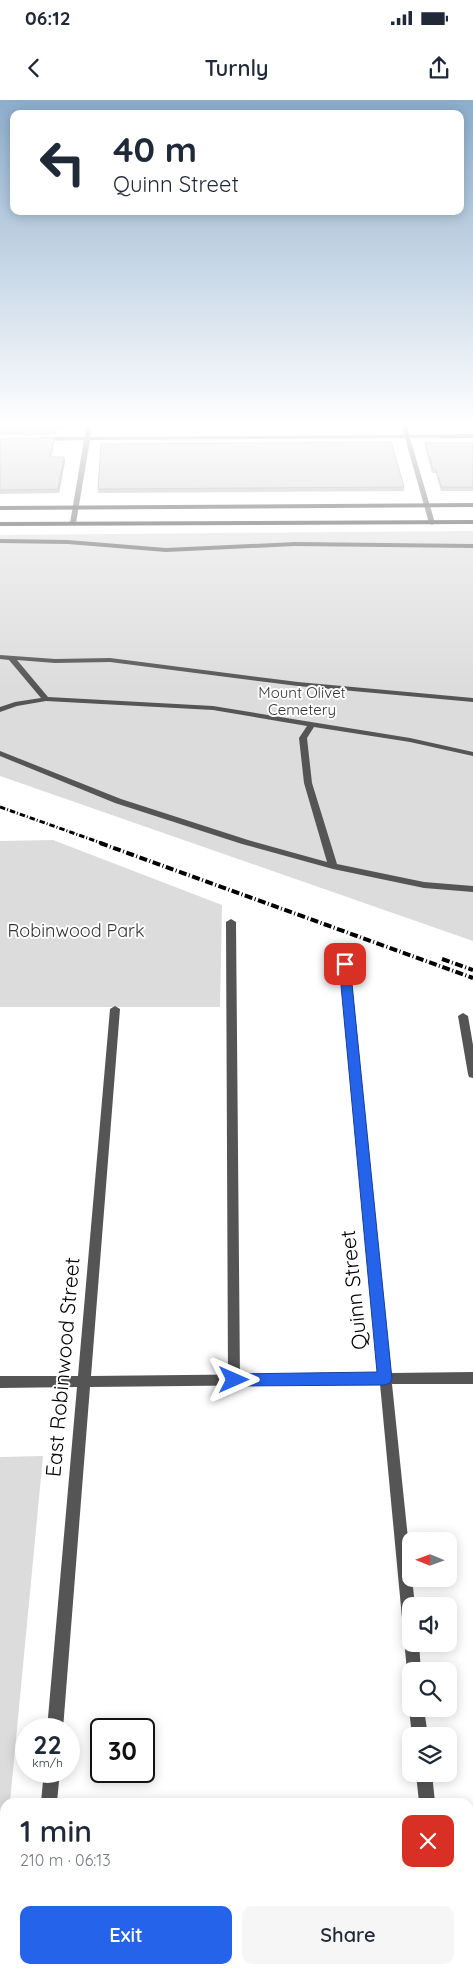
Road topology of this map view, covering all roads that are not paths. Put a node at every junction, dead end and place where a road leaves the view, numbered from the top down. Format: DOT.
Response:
graph roads {
  1 [pos="75,513"];
  2 [pos="429,513"];
  3 [pos="473,522"];
  4 [pos="73,523"];
  5 [pos="432,523"];
  6 [pos="0,524"];
  7 [pos="0,541"];
  8 [pos="473,546"];
  9 [pos="0,657"];
  10 [pos="11,658"];
  11 [pos="46,699"];
  12 [pos="473,700"];
  13 [pos="0,710"];
  14 [pos="312,724"];
  15 [pos="0,753"];
  16 [pos="473,754"];
  17 [pos="333,866"];
  18 [pos="473,889"];
  19 [pos="231,922"];
  20 [pos="345,964"];
  21 [pos="115,1009"];
  22 [pos="463,1016"];
  23 [pos="473,1074"];
  24 [pos="473,1378"];
  25 [pos="385,1379"];
  26 [pos="234,1380"];
  27 [pos="84,1381"];
  28 [pos="0,1382"];
  29 [pos="413,1662"];
  30 [pos="56,1718"];
  31 [pos="425,1782"];
  32 [pos="51,1783"];
  33 [pos="49,1798"];
  34 [pos="426,1798"];
  1 -- 4 [label="street"];
  2 -- 5 [label="street"];
  3 -- 5 [label="main road"];
  4 -- 5 [label="main road"];
  4 -- 6 [label="main road"];
  7 -- 8 [label="street"];
  9 -- 10 [label="street"];
  10 -- 11 [label="street"];
  10 -- 12 [label="street"];
  11 -- 13 [label="street"];
  11 -- 14 [label="street"];
  14 -- 16 [label="street"];
  14 -- 17 [label="street"];
  15 -- 17 [label="street"];
  17 -- 18 [label="street"];
  19 -- 26 [label="street"];
  20 -- 25 [label="street, Quinn Street"];
  21 -- 27 [label="street, East Robinwood Street"];
  22 -- 23 [label="street"];
  24 -- 25 [label="street"];
  25 -- 26 [label="street"];
  25 -- 29 [label="street, Quinn Street"];
  26 -- 27 [label="street"];
  27 -- 28 [label="street"];
  27 -- 30 [label="street, East Robinwood Street"];
  31 -- 34 [label="street"];
  32 -- 33 [label="street"];
}
